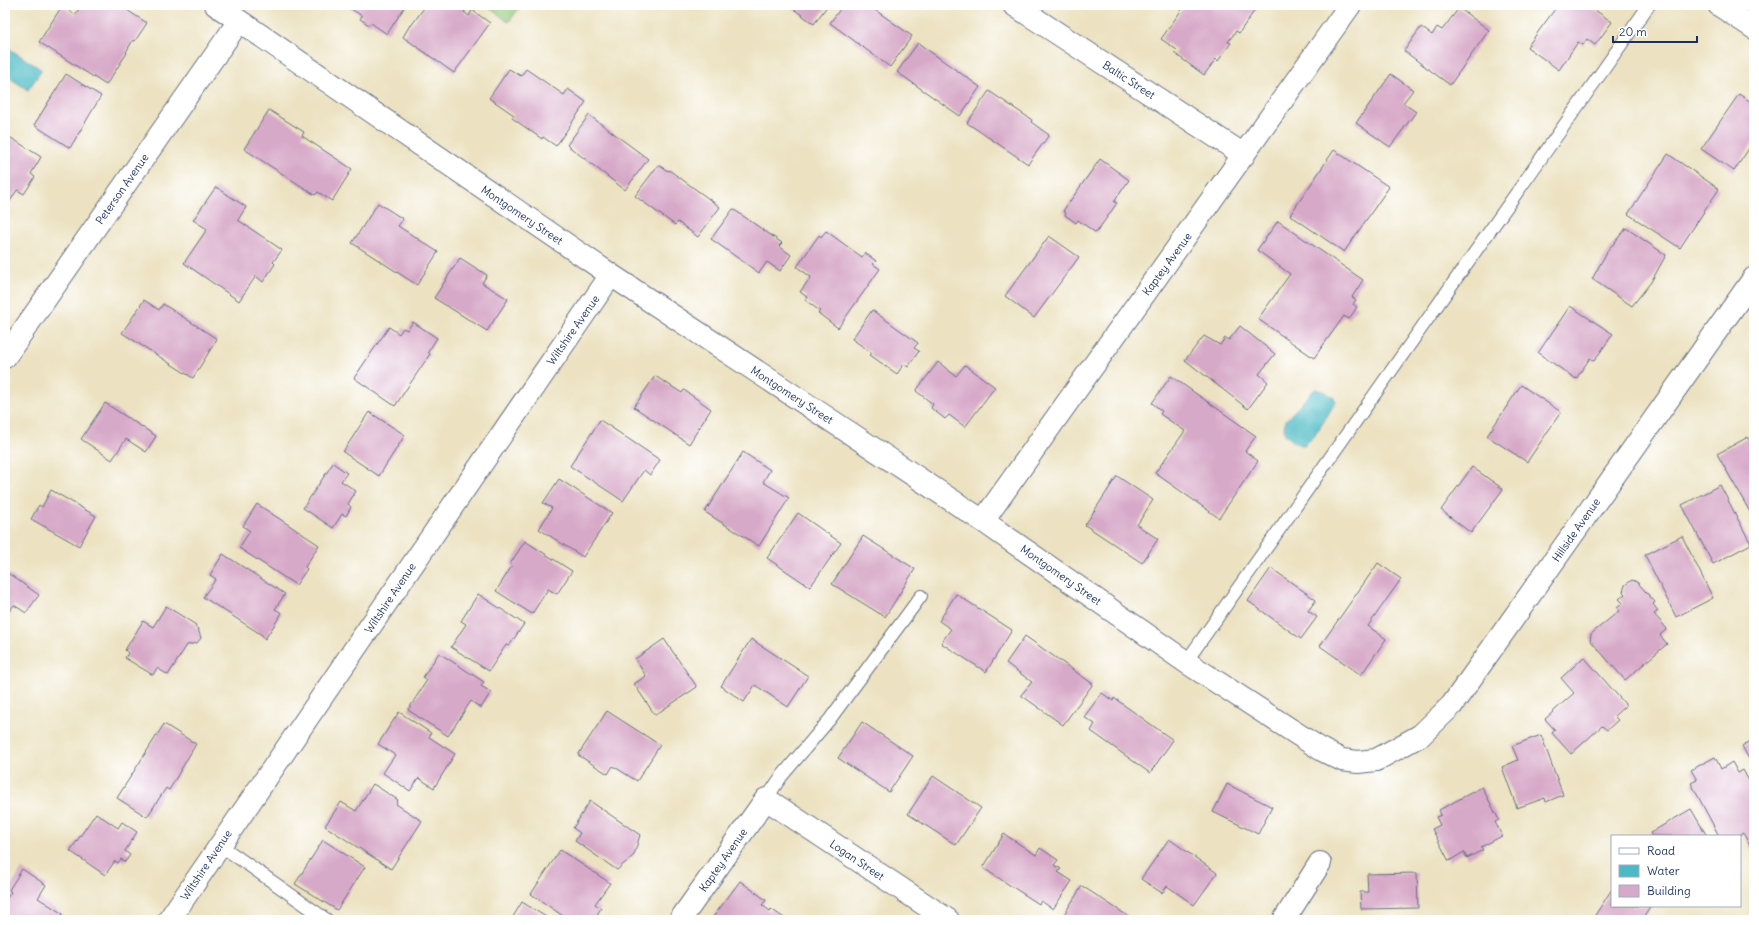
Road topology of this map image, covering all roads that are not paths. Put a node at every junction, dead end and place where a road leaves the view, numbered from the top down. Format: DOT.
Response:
graph roads {
  1 [pos="216,5"];
  2 [pos="1014,5"];
  3 [pos="1350,5"];
  4 [pos="1650,5"];
  5 [pos="1719,5"];
  6 [pos="239,21"];
  7 [pos="1754,28"];
  8 [pos="1244,156"];
  9 [pos="611,275"];
  10 [pos="1754,278"];
  11 [pos="5,357"];
  12 [pos="983,521"];
  13 [pos="921,596"];
  14 [pos="1186,662"];
  15 [pos="1376,760"];
  16 [pos="766,799"];
  17 [pos="220,845"];
  18 [pos="1320,863"];
  19 [pos="169,920"];
  20 [pos="327,920"];
  21 [pos="680,920"];
  22 [pos="948,920"];
  23 [pos="1284,920"];
  1 -- 6 [label="street, Montgomery Street"];
  2 -- 8 [label="street, Baltic Street"];
  3 -- 8 [label="street, Kaptey Avenue"];
  4 -- 14 [label="lane"];
  5 -- 7 [label="street"];
  6 -- 9 [label="street, Montgomery Street"];
  6 -- 11 [label="street, Peterson Avenue"];
  8 -- 12 [label="street, Kaptey Avenue"];
  9 -- 12 [label="street, Montgomery Street"];
  9 -- 17 [label="street, Wiltshire Avenue"];
  10 -- 15 [label="street, Hillside Avenue"];
  12 -- 14 [label="street, Montgomery Street"];
  13 -- 16 [label="lane"];
  14 -- 15 [label="street, Montgomery Street"];
  16 -- 21 [label="street, Kaptey Avenue"];
  16 -- 22 [label="street, Logan Street"];
  17 -- 19 [label="street, Wiltshire Avenue"];
  17 -- 20 [label="lane"];
  18 -- 23 [label="street"];
}
